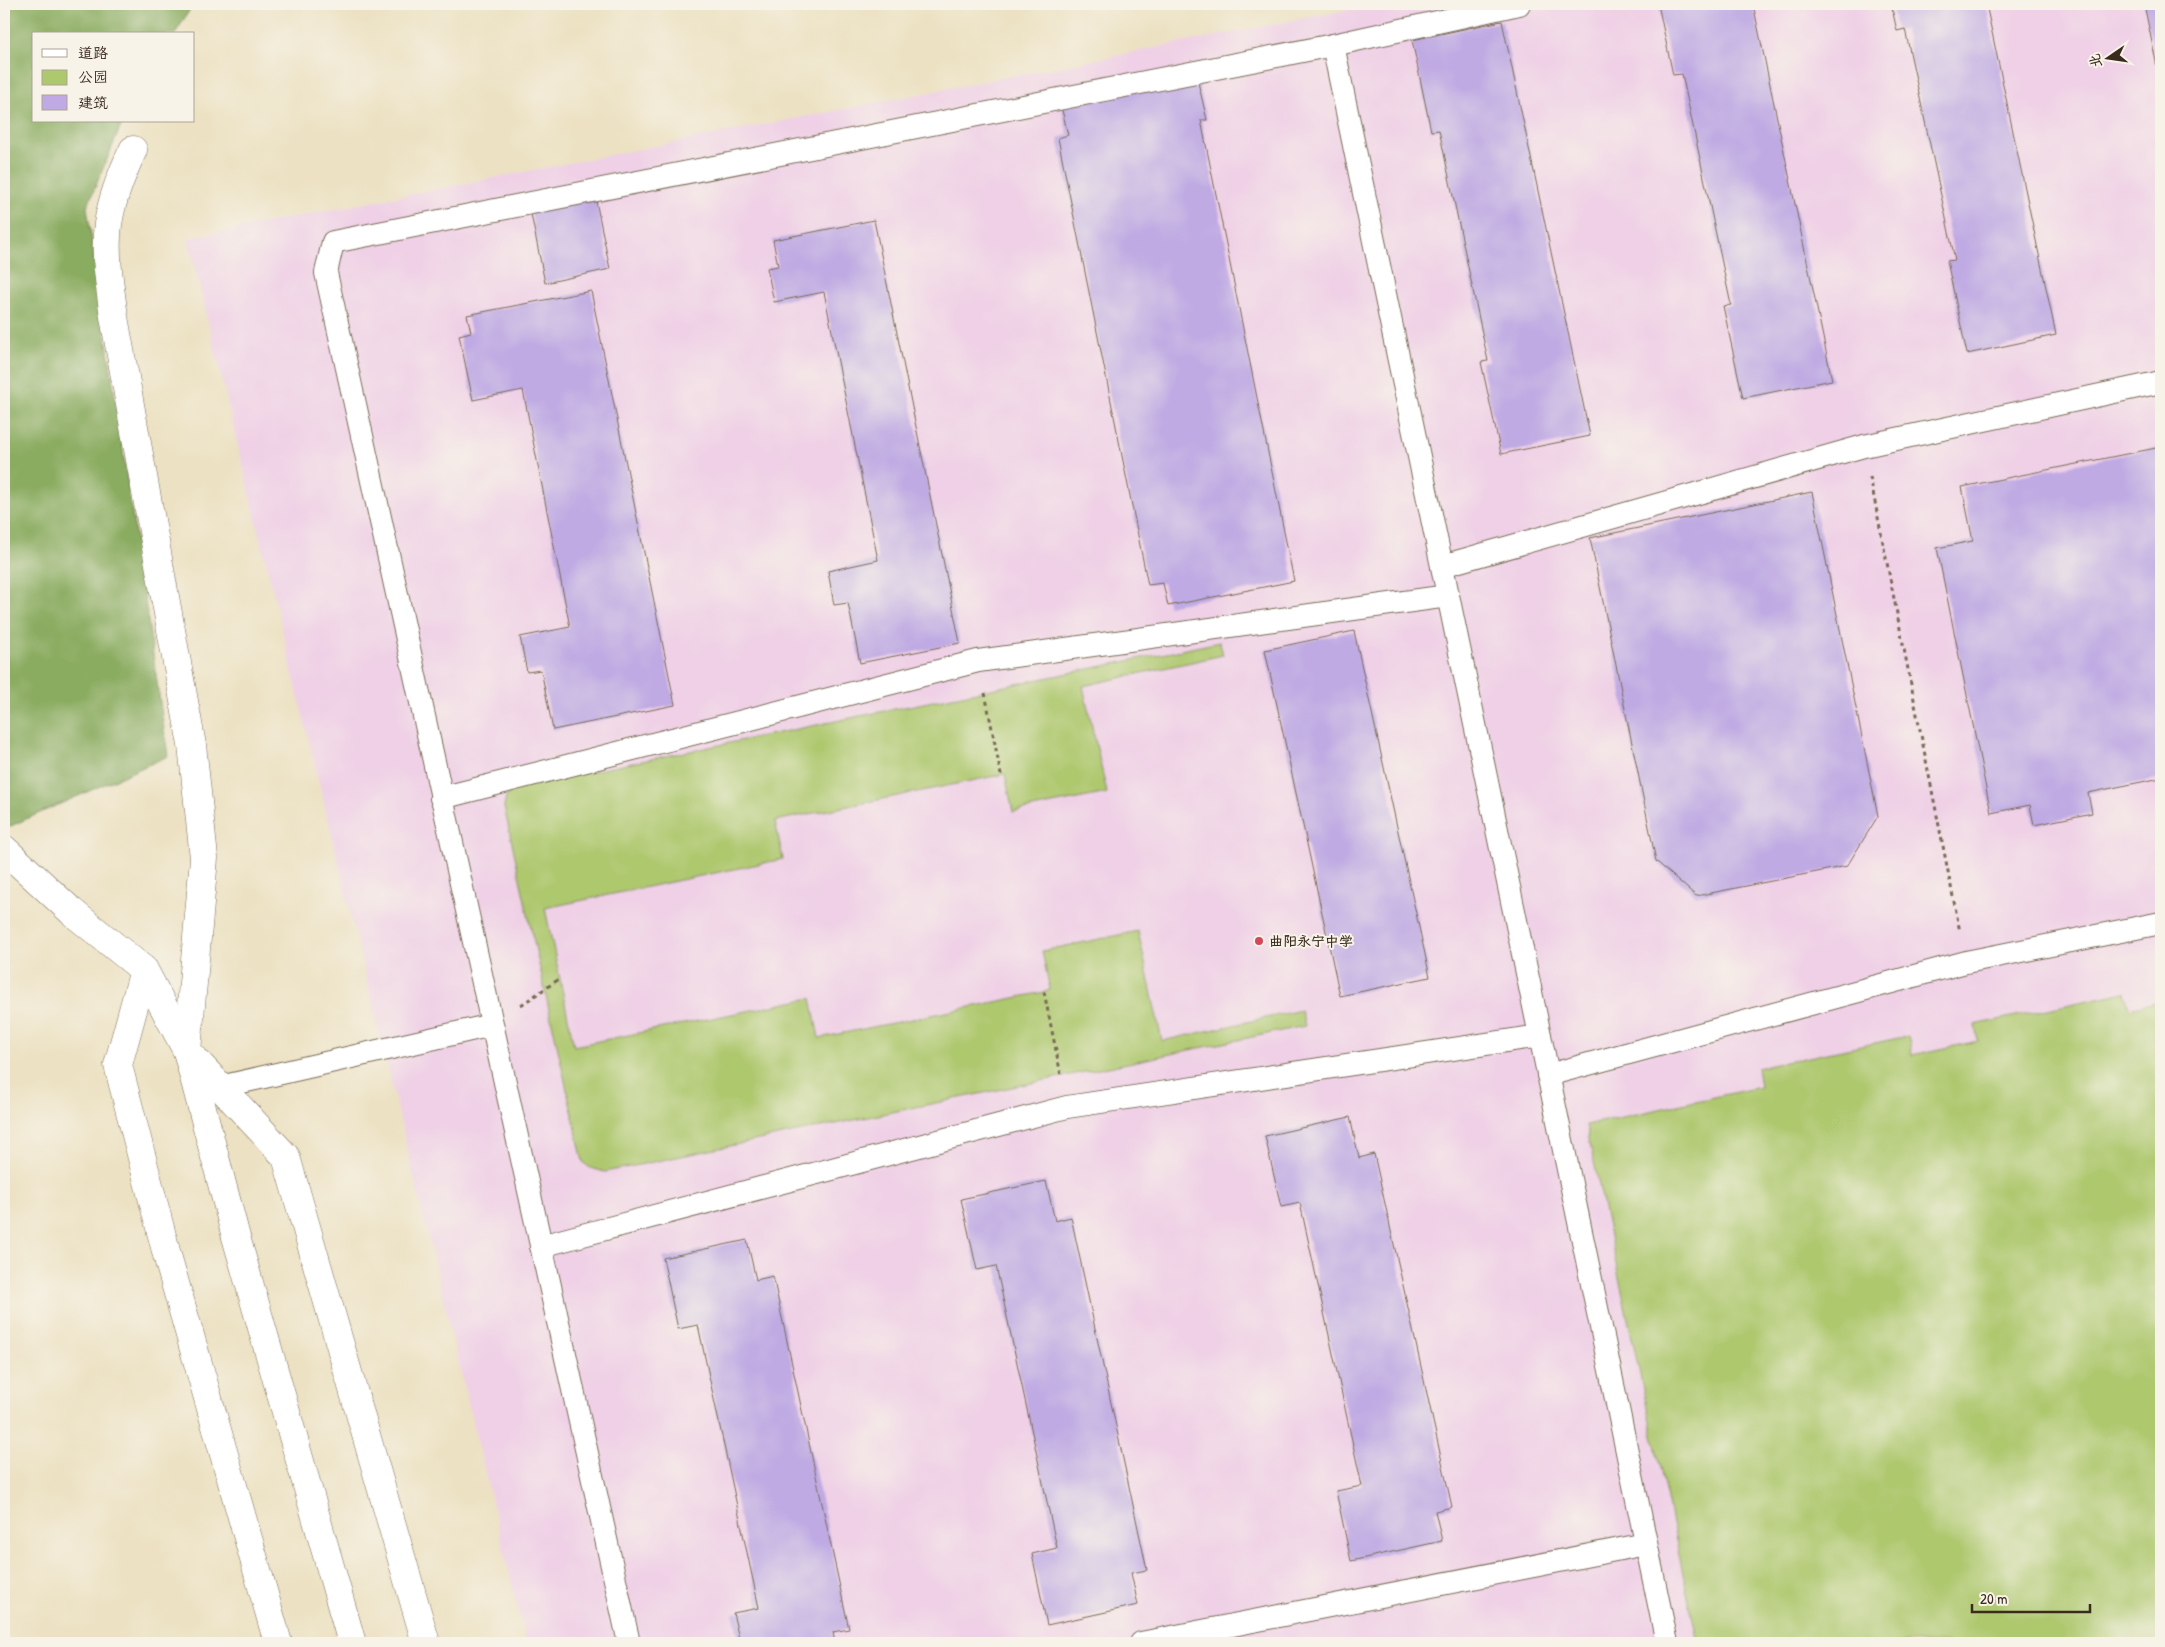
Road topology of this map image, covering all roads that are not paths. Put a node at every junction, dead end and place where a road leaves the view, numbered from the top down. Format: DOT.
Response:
graph roads {
  1 [pos="1519,4"];
  2 [pos="1333,45"];
  3 [pos="132,150"];
  4 [pos="2161,382"];
  5 [pos="1442,566"];
  6 [pos="1448,596"];
  7 [pos="442,798"];
  8 [pos="4,849"];
  9 [pos="2161,923"];
  10 [pos="144,970"];
  11 [pos="492,1025"];
  12 [pos="1540,1036"];
  13 [pos="187,1052"];
  14 [pos="1548,1075"];
  15 [pos="220,1087"];
  16 [pos="541,1246"];
  17 [pos="1646,1544"];
  18 [pos="278,1643"];
  19 [pos="352,1643"];
  20 [pos="426,1643"];
  21 [pos="629,1643"];
  22 [pos="1141,1643"];
  23 [pos="1667,1643"];
  1 -- 2 [label="lane"];
  2 -- 5 [label="lane"];
  2 -- 7 [label="lane"];
  3 -- 13 [label="street"];
  4 -- 5 [label="lane"];
  5 -- 6 [label="lane"];
  6 -- 7 [label="lane"];
  6 -- 12 [label="lane"];
  7 -- 11 [label="lane"];
  8 -- 10 [label="street"];
  9 -- 14 [label="lane"];
  10 -- 13 [label="street"];
  10 -- 18 [label="street"];
  11 -- 15 [label="lane"];
  11 -- 16 [label="lane"];
  12 -- 14 [label="lane"];
  12 -- 16 [label="lane"];
  13 -- 15 [label="street"];
  13 -- 19 [label="street"];
  14 -- 17 [label="lane"];
  15 -- 20 [label="street"];
  16 -- 21 [label="lane"];
  17 -- 22 [label="lane"];
  17 -- 23 [label="lane"];
}
